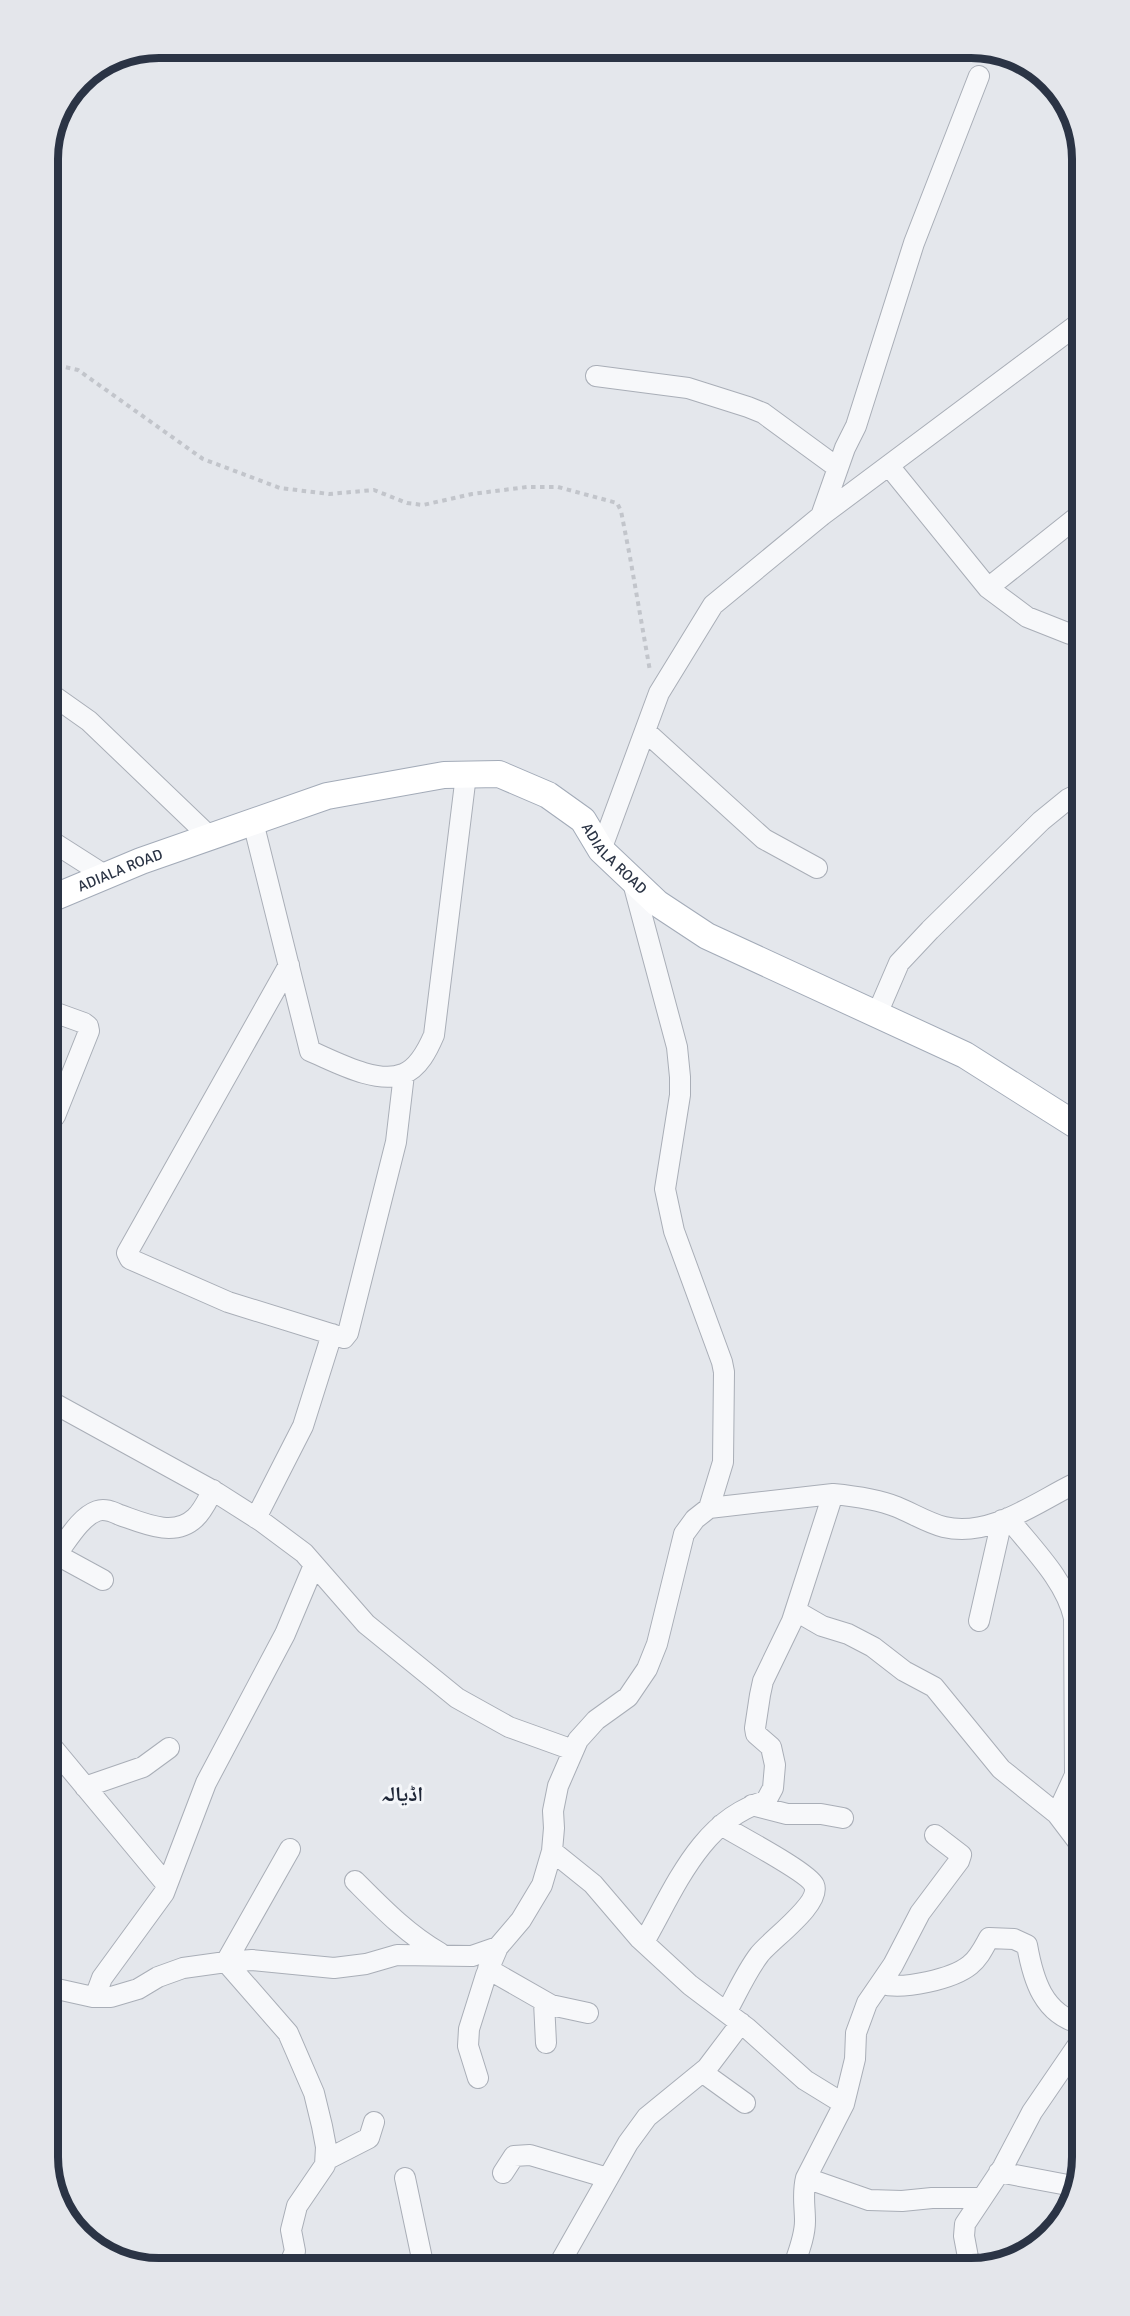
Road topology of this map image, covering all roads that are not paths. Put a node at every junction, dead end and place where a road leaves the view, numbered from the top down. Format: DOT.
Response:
graph roads {
  1 [pos="979,76"];
  2 [pos="1072,329"];
  3 [pos="596,376"];
  4 [pos="889,466"];
  5 [pos="838,468"];
  6 [pos="821,516"];
  7 [pos="1072,521"];
  8 [pos="988,588"];
  9 [pos="1072,634"];
  10 [pos="59,700"];
  11 [pos="645,731"];
  12 [pos="466,775"];
  13 [pos="1072,797"];
  14 [pos="253,822"];
  15 [pos="210,837"];
  16 [pos="59,846"];
  17 [pos="601,850"];
  18 [pos="817,868"];
  19 [pos="106,876"];
  20 [pos="632,879"];
  21 [pos="59,896"];
  22 [pos="289,965"];
  23 [pos="59,1014"];
  24 [pos="877,1014"];
  25 [pos="404,1074"];
  26 [pos="59,1107"];
  27 [pos="1072,1123"];
  28 [pos="332,1334"];
  29 [pos="58,1406"];
  30 [pos="1072,1485"];
  31 [pos="213,1490"];
  32 [pos="833,1494"];
  33 [pos="709,1508"];
  34 [pos="256,1518"];
  35 [pos="1005,1519"];
  36 [pos="58,1546"];
  37 [pos="58,1555"];
  38 [pos="314,1565"];
  39 [pos="103,1580"];
  40 [pos="1072,1608"];
  41 [pos="796,1611"];
  42 [pos="979,1621"];
  43 [pos="169,1748"];
  44 [pos="573,1750"];
  45 [pos="58,1754"];
  46 [pos="1072,1782"];
  47 [pos="85,1787"];
  48 [pos="752,1805"];
  49 [pos="1057,1814"];
  50 [pos="843,1818"];
  51 [pos="721,1825"];
  52 [pos="1072,1834"];
  53 [pos="935,1835"];
  54 [pos="290,1849"];
  55 [pos="552,1851"];
  56 [pos="355,1881"];
  57 [pos="167,1884"];
  58 [pos="644,1942"];
  59 [pos="498,1947"];
  60 [pos="445,1956"];
  61 [pos="226,1962"];
  62 [pos="489,1969"];
  63 [pos="882,1984"];
  64 [pos="58,1989"];
  65 [pos="95,1997"];
  66 [pos="544,2002"];
  67 [pos="588,2013"];
  68 [pos="734,2017"];
  69 [pos="1072,2020"];
  70 [pos="546,2043"];
  71 [pos="1072,2054"];
  72 [pos="702,2072"];
  73 [pos="478,2078"];
  74 [pos="746,2103"];
  75 [pos="844,2104"];
  76 [pos="374,2122"];
  77 [pos="326,2160"];
  78 [pos="999,2172"];
  79 [pos="503,2173"];
  80 [pos="405,2178"];
  81 [pos="608,2178"];
  82 [pos="806,2178"];
  83 [pos="1067,2185"];
  84 [pos="981,2198"];
  85 [pos="296,2257"];
  86 [pos="422,2257"];
  87 [pos="563,2258"];
  88 [pos="796,2258"];
  89 [pos="968,2258"];
  1 -- 5 [label="street"];
  2 -- 4 [label="street"];
  3 -- 5 [label="street"];
  4 -- 6 [label="street"];
  4 -- 8 [label="street"];
  5 -- 6 [label="street"];
  6 -- 11 [label="street"];
  7 -- 8 [label="street"];
  8 -- 9 [label="street"];
  10 -- 15 [label="street"];
  11 -- 17 [label="street"];
  11 -- 18 [label="street"];
  12 -- 14 [label="main road, ADIALA ROAD"];
  12 -- 17 [label="main road, ADIALA ROAD"];
  12 -- 25 [label="street"];
  13 -- 24 [label="street"];
  14 -- 15 [label="main road, ADIALA ROAD"];
  14 -- 22 [label="street"];
  15 -- 19 [label="main road, ADIALA ROAD"];
  16 -- 19 [label="street"];
  17 -- 20 [label="main road, ADIALA ROAD"];
  19 -- 21 [label="main road, ADIALA ROAD"];
  20 -- 24 [label="main road, ADIALA ROAD"];
  20 -- 33 [label="street"];
  22 -- 25 [label="street"];
  22 -- 28 [label="street"];
  23 -- 26 [label="street"];
  24 -- 27 [label="main road, ADIALA ROAD"];
  25 -- 28 [label="street"];
  28 -- 34 [label="street"];
  29 -- 31 [label="street"];
  30 -- 35 [label="street"];
  31 -- 34 [label="street"];
  31 -- 36 [label="street"];
  32 -- 33 [label="street"];
  32 -- 35 [label="street"];
  32 -- 41 [label="street"];
  33 -- 44 [label="street"];
  34 -- 38 [label="street"];
  35 -- 40 [label="street"];
  35 -- 42 [label="street"];
  37 -- 39 [label="street"];
  38 -- 44 [label="street"];
  38 -- 57 [label="street"];
  41 -- 48 [label="street"];
  41 -- 49 [label="street"];
  43 -- 47 [label="street"];
  44 -- 55 [label="street"];
  45 -- 47 [label="street"];
  46 -- 49 [label="street"];
  47 -- 57 [label="street"];
  48 -- 50 [label="street"];
  48 -- 51 [label="street"];
  49 -- 52 [label="street"];
  51 -- 58 [label="street"];
  51 -- 68 [label="street"];
  53 -- 63 [label="street"];
  54 -- 61 [label="street"];
  55 -- 58 [label="street"];
  55 -- 59 [label="street"];
  56 -- 60 [label="street"];
  57 -- 65 [label="street"];
  58 -- 68 [label="street"];
  59 -- 60 [label="street"];
  59 -- 62 [label="street"];
  60 -- 61 [label="street"];
  61 -- 65 [label="street"];
  61 -- 77 [label="street"];
  62 -- 66 [label="street"];
  62 -- 73 [label="street"];
  63 -- 69 [label="street"];
  63 -- 75 [label="street"];
  64 -- 65 [label="street"];
  66 -- 67 [label="street"];
  66 -- 70 [label="street"];
  68 -- 72 [label="street"];
  68 -- 75 [label="street"];
  71 -- 78 [label="street"];
  72 -- 74 [label="street"];
  72 -- 81 [label="street"];
  75 -- 82 [label="street"];
  76 -- 77 [label="street"];
  77 -- 85 [label="street"];
  78 -- 83 [label="street"];
  78 -- 84 [label="street"];
  79 -- 81 [label="street"];
  80 -- 86 [label="street"];
  81 -- 87 [label="street"];
  82 -- 84 [label="street"];
  82 -- 88 [label="street"];
  84 -- 89 [label="street"];
}
